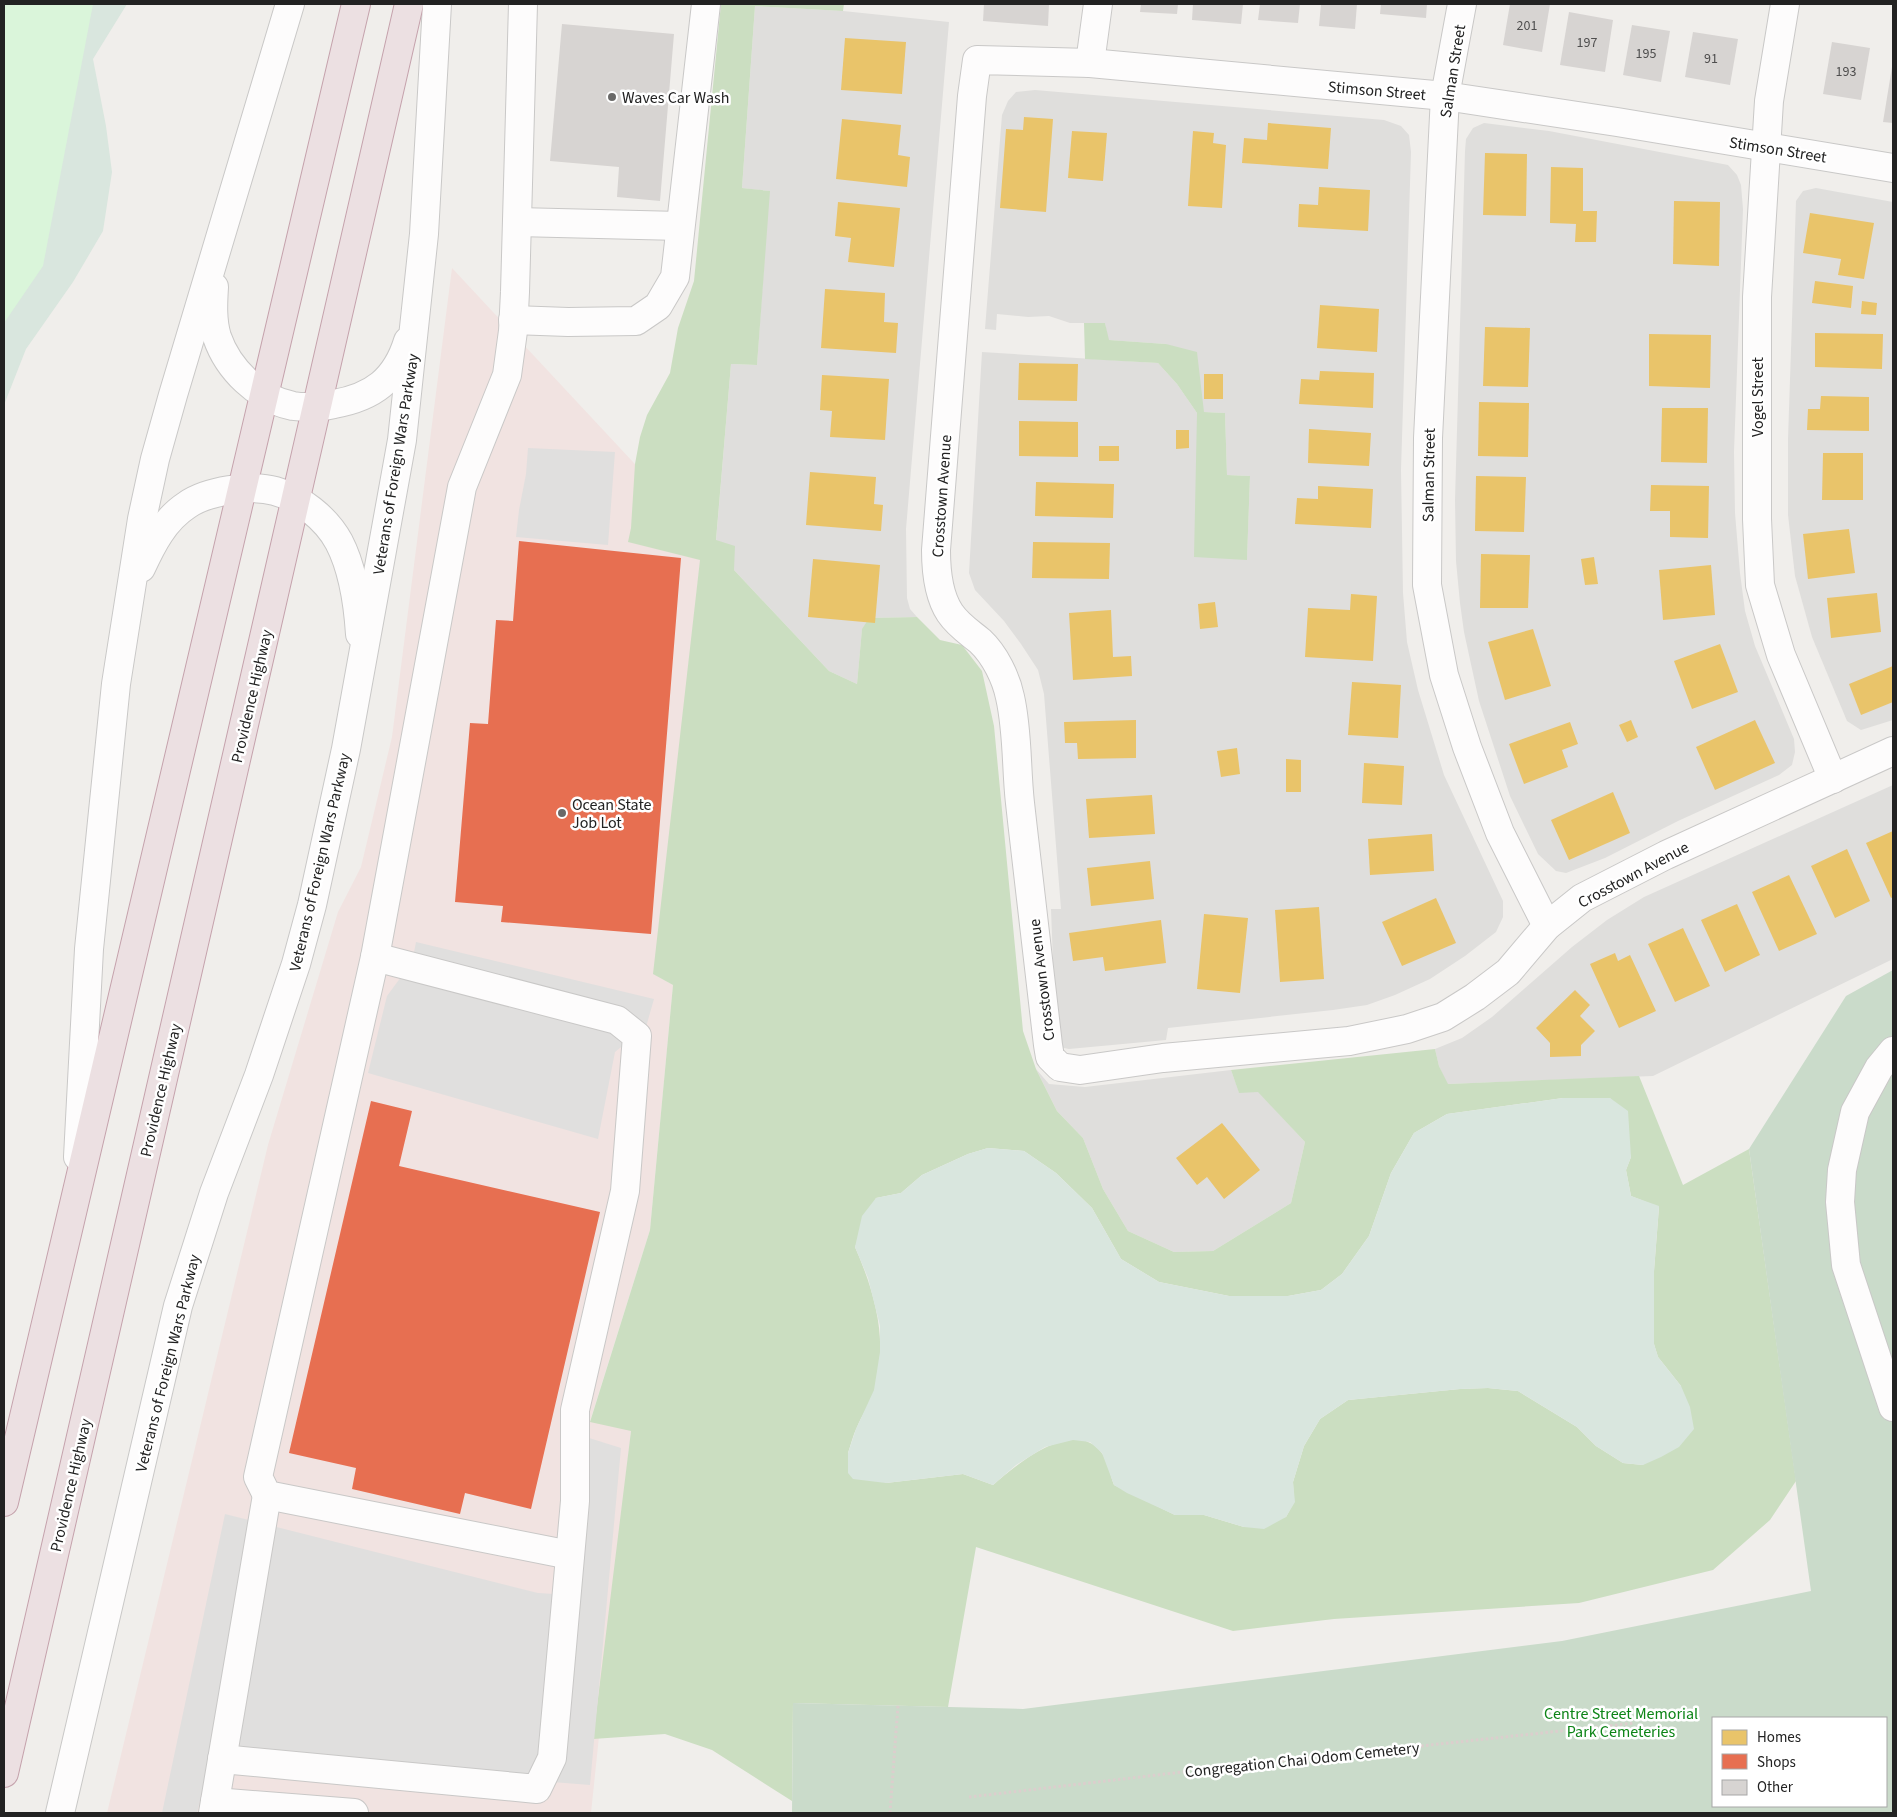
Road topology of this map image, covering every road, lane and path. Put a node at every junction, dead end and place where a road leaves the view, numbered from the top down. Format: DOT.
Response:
graph roads {
  1 [pos="290,4"];
  2 [pos="356,4"];
  3 [pos="409,4"];
  4 [pos="437,4"];
  5 [pos="523,4"];
  6 [pos="706,4"];
  7 [pos="1098,4"];
  8 [pos="1462,4"];
  9 [pos="1785,4"];
  10 [pos="977,60"];
  11 [pos="1090,63"];
  12 [pos="1445,96"];
  13 [pos="1766,147"];
  14 [pos="1893,168"];
  15 [pos="517,222"];
  16 [pos="680,226"];
  17 [pos="217,251"];
  18 [pos="418,302"];
  19 [pos="514,320"];
  20 [pos="265,396"];
  21 [pos="317,407"];
  22 [pos="244,489"];
  23 [pos="296,499"];
  24 [pos="129,594"];
  25 [pos="361,670"];
  26 [pos="1893,751"];
  27 [pos="1833,779"];
  28 [pos="1548,926"];
  29 [pos="375,958"];
  30 [pos="1893,1052"];
  31 [pos="76,1196"];
  32 [pos="1893,1407"];
  33 [pos="267,1495"];
  34 [pos="4,1502"];
  35 [pos="570,1555"];
  36 [pos="898,1706"];
  37 [pos="1635,1724"];
  38 [pos="222,1759"];
  39 [pos="4,1773"];
  40 [pos="969,1797"];
  41 [pos="214,1808"];
  42 [pos="60,1813"];
  43 [pos="354,1813"];
  44 [pos="890,1813"];
  1 -- 17 [label="street"];
  2 -- 20 [label="highway"];
  3 -- 21 [label="highway"];
  4 -- 18 [label="street, Veterans of Foreign Wars Parkway"];
  5 -- 15 [label="street"];
  6 -- 16 [label="street"];
  7 -- 11 [label="street"];
  8 -- 12 [label="street, Salman Street"];
  9 -- 13 [label="street, Vogel Street"];
  10 -- 11 [label="street, Stimson Street"];
  10 -- 28 [label="street, Crosstown Avenue"];
  11 -- 12 [label="street, Stimson Street"];
  12 -- 13 [label="street, Stimson Street"];
  12 -- 28 [label="street, Salman Street"];
  13 -- 14 [label="street, Stimson Street"];
  13 -- 27 [label="street, Vogel Street"];
  15 -- 16 [label="street"];
  15 -- 19 [label="street"];
  16 -- 19 [label="street"];
  17 -- 20 [label="street"];
  17 -- 24 [label="street"];
  18 -- 21 [label="street"];
  18 -- 25 [label="street, Veterans of Foreign Wars Parkway"];
  19 -- 29 [label="street"];
  20 -- 21 [label="street"];
  20 -- 22 [label="highway"];
  21 -- 23 [label="highway, Providence Highway"];
  22 -- 23 [label="street"];
  22 -- 24 [label="street"];
  22 -- 31 [label="highway"];
  23 -- 25 [label="street"];
  23 -- 39 [label="highway, Providence Highway"];
  24 -- 31 [label="street"];
  25 -- 42 [label="street, Veterans of Foreign Wars Parkway"];
  26 -- 27 [label="street, Crosstown Avenue"];
  27 -- 28 [label="street, Crosstown Avenue"];
  29 -- 33 [label="street"];
  29 -- 35 [label="street"];
  30 -- 32 [label="street"];
  31 -- 34 [label="highway"];
  33 -- 35 [label="street"];
  33 -- 38 [label="street"];
  35 -- 38 [label="street"];
  36 -- 44 [label="path"];
  37 -- 40 [label="path, Congregation Chai Odom Cemetery"];
  38 -- 41 [label="street"];
  41 -- 43 [label="street"];
}
